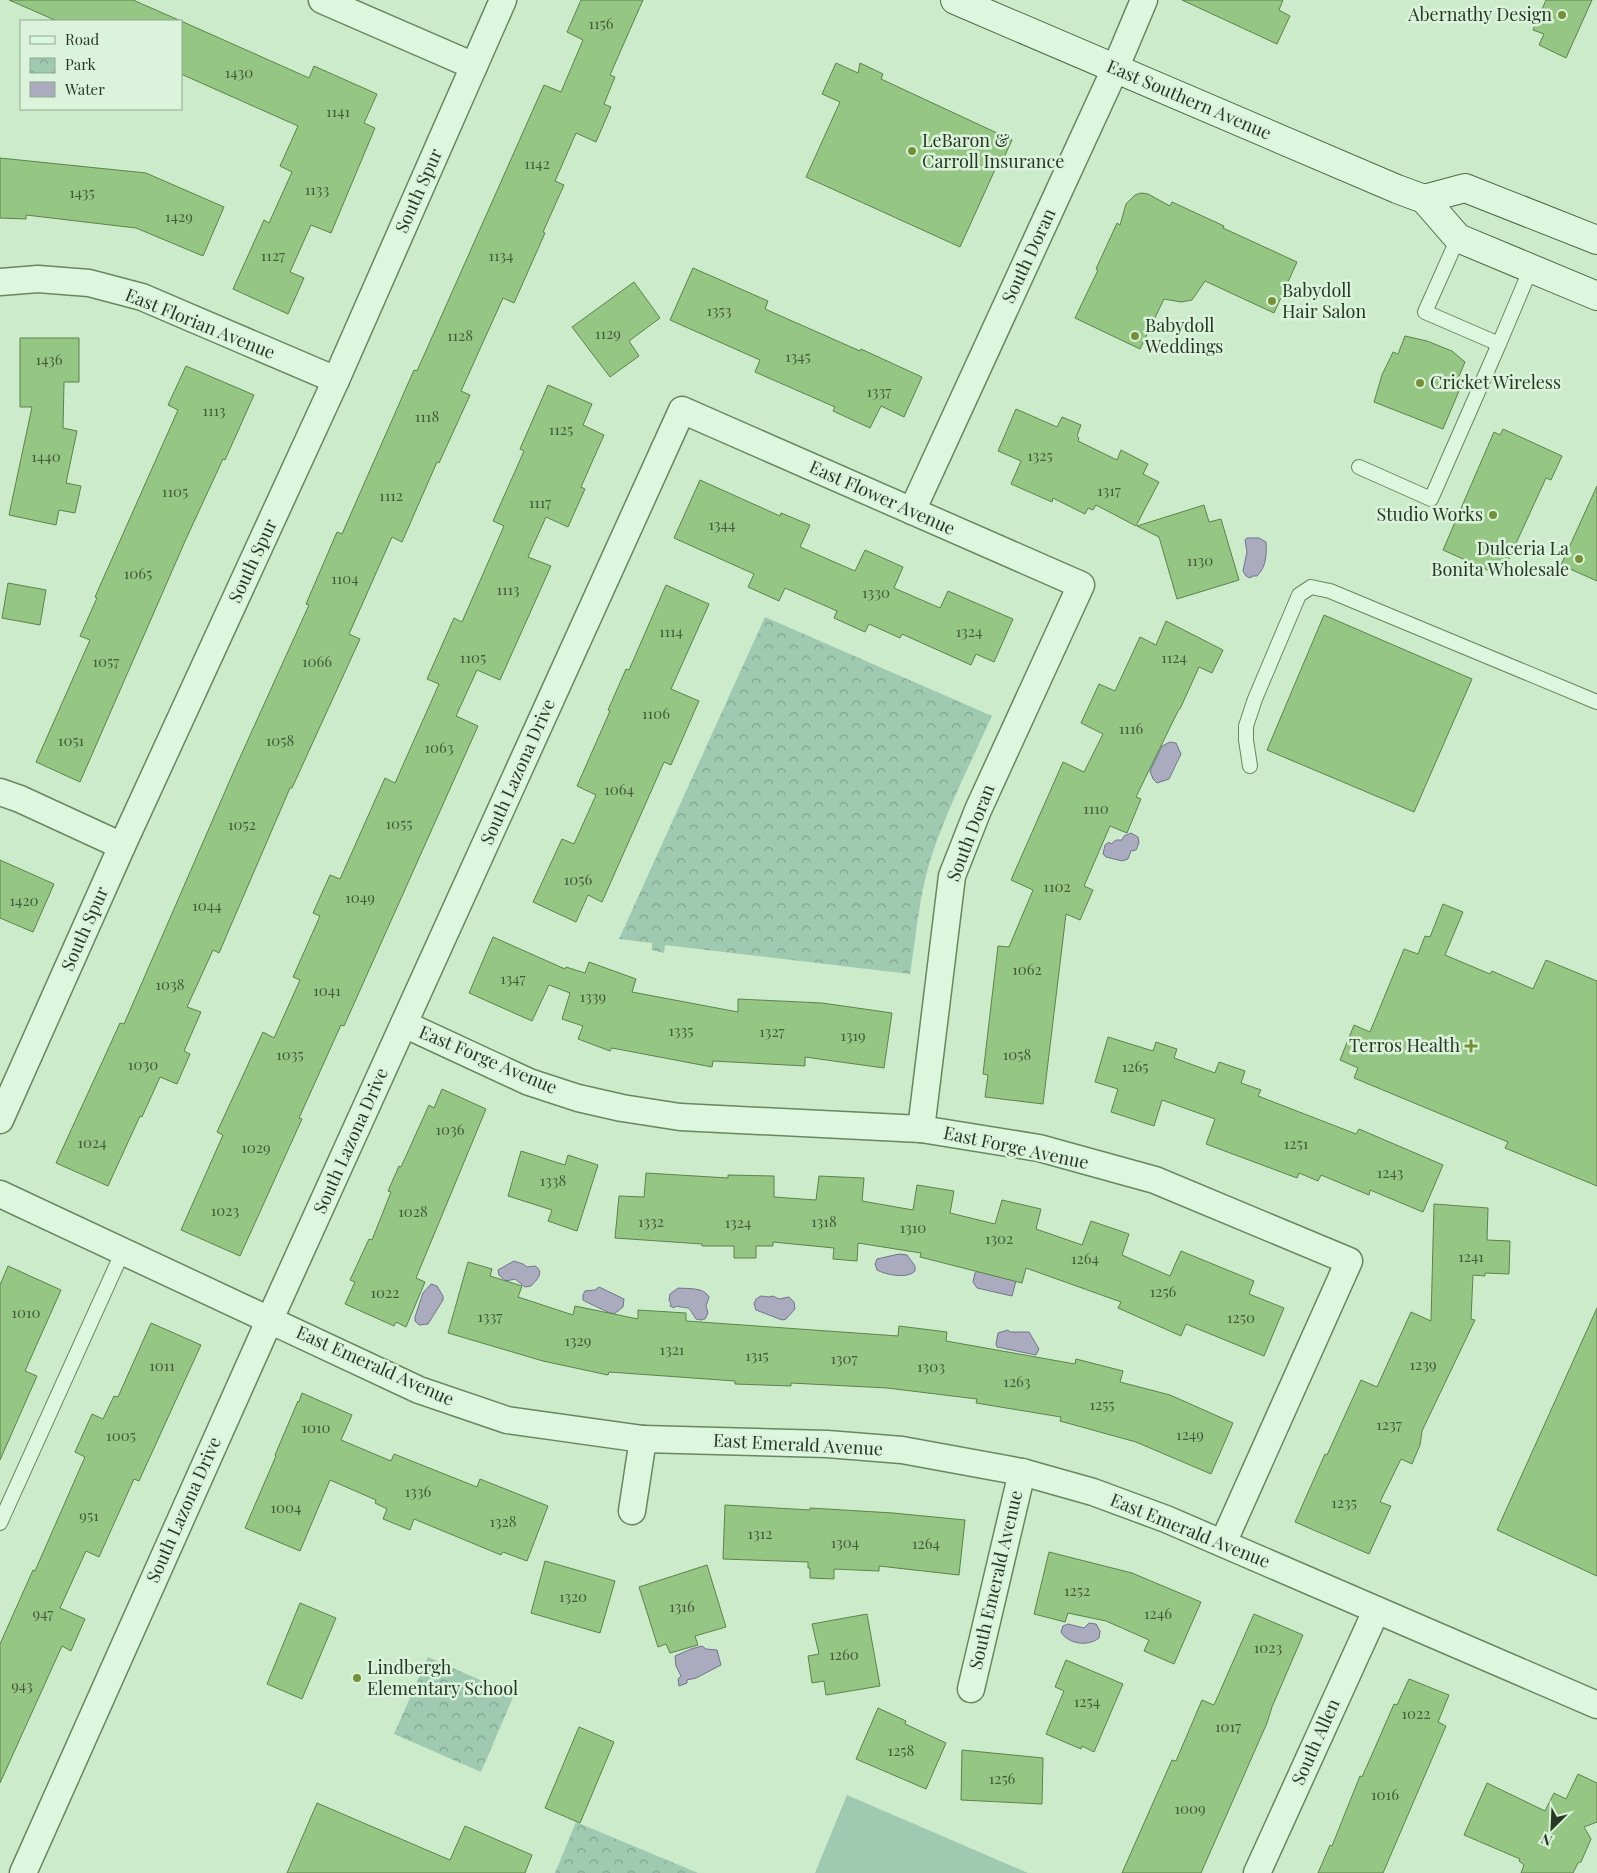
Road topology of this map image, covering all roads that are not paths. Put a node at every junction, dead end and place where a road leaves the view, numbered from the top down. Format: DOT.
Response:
graph roads {
  1 [pos="322,0"];
  2 [pos="503,0"];
  3 [pos="955,0"];
  4 [pos="1144,0"];
  5 [pos="474,66"];
  6 [pos="1115,69"];
  7 [pos="1424,199"];
  8 [pos="1458,238"];
  9 [pos="1597,240"];
  10 [pos="1531,268"];
  11 [pos="1597,277"];
  12 [pos="0,282"];
  13 [pos="1597,296"];
  14 [pos="1499,344"];
  15 [pos="336,380"];
  16 [pos="682,410"];
  17 [pos="1359,467"];
  18 [pos="912,511"];
  19 [pos="1081,585"];
  20 [pos="1597,702"];
  21 [pos="1250,766"];
  22 [pos="0,792"];
  23 [pos="122,846"];
  24 [pos="404,1024"];
  25 [pos="0,1120"];
  26 [pos="921,1129"];
  27 [pos="0,1194"];
  28 [pos="123,1251"];
  29 [pos="270,1319"];
  30 [pos="643,1438"];
  31 [pos="1022,1472"];
  32 [pos="632,1511"];
  33 [pos="0,1523"];
  34 [pos="1223,1543"];
  35 [pos="1376,1611"];
  36 [pos="970,1689"];
  37 [pos="1597,1706"];
  38 [pos="23,1873"];
  39 [pos="1257,1873"];
  1 -- 5 [label="street"];
  2 -- 5 [label="street, South Spur"];
  3 -- 6 [label="main road, East Southern Avenue"];
  4 -- 6 [label="street, South Doran"];
  5 -- 15 [label="street, South Spur"];
  6 -- 7 [label="main road, East Southern Avenue"];
  6 -- 18 [label="street, South Doran"];
  7 -- 8 [label="main road, East Southern Avenue"];
  7 -- 9 [label="main road"];
  8 -- 10 [label="main road, East Southern Avenue"];
  8 -- 14 [label="lane"];
  10 -- 11 [label="main road"];
  10 -- 13 [label="main road, East Southern Avenue"];
  10 -- 14 [label="lane"];
  12 -- 15 [label="street, East Florian Avenue"];
  14 -- 17 [label="lane"];
  15 -- 23 [label="street, South Spur"];
  16 -- 18 [label="street, East Flower Avenue"];
  16 -- 24 [label="street, South Lazona Drive"];
  18 -- 19 [label="street, East Flower Avenue"];
  19 -- 26 [label="street, South Doran"];
  20 -- 21 [label="lane"];
  22 -- 23 [label="street"];
  23 -- 25 [label="street, South Spur"];
  24 -- 26 [label="street, East Forge Avenue"];
  24 -- 29 [label="street, South Lazona Drive"];
  26 -- 34 [label="street, East Forge Avenue"];
  27 -- 28 [label="street, East Emerald Avenue"];
  28 -- 29 [label="street, East Emerald Avenue"];
  28 -- 33 [label="lane"];
  29 -- 30 [label="street, East Emerald Avenue"];
  29 -- 38 [label="street, South Lazona Drive"];
  30 -- 31 [label="street, East Emerald Avenue"];
  30 -- 32 [label="street"];
  31 -- 34 [label="street, East Emerald Avenue"];
  31 -- 36 [label="street, South Emerald Avenue"];
  34 -- 35 [label="street, East Emerald Avenue"];
  35 -- 37 [label="street, East Emerald Avenue"];
  35 -- 39 [label="street, South Allen"];
}
